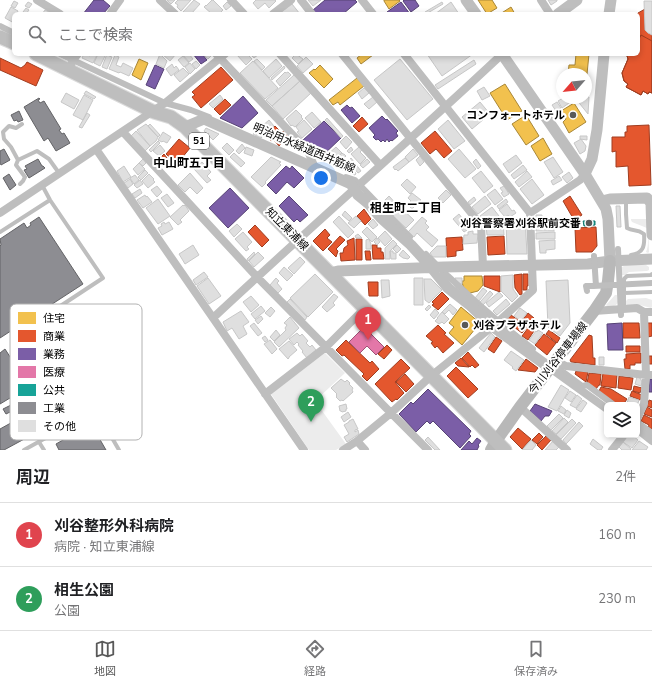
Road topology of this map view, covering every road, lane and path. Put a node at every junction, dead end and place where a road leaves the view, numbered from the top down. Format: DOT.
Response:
graph roads {
  1 [pos="37,0"];
  2 [pos="120,0"];
  3 [pos="160,0"];
  4 [pos="231,0"];
  5 [pos="290,0"];
  6 [pos="301,0"];
  7 [pos="362,0"];
  8 [pos="466,0"];
  9 [pos="541,0"];
  10 [pos="578,0"];
  11 [pos="611,0"];
  12 [pos="57,12"];
  13 [pos="111,12"];
  14 [pos="173,12"];
  15 [pos="242,12"];
  16 [pos="275,12"];
  17 [pos="310,12"];
  18 [pos="371,12"];
  19 [pos="475,12"];
  20 [pos="549,12"];
  21 [pos="561,12"];
  22 [pos="609,12"];
  23 [pos="0,26"];
  24 [pos="12,32"];
  25 [pos="0,37"];
  26 [pos="12,42"];
  27 [pos="47,56"];
  28 [pos="64,56"];
  29 [pos="220,56"];
  30 [pos="222,56"];
  31 [pos="282,56"];
  32 [pos="344,56"];
  33 [pos="406,56"];
  34 [pos="500,56"];
  35 [pos="504,56"];
  36 [pos="604,56"];
  37 [pos="73,61"];
  38 [pos="166,103"];
  39 [pos="446,106"];
  40 [pos="154,112"];
  41 [pos="10,120"];
  42 [pos="22,124"];
  43 [pos="9,126"];
  44 [pos="185,127"];
  45 [pos="122,132"];
  46 [pos="410,137"];
  47 [pos="96,149"];
  48 [pos="18,160"];
  49 [pos="380,165"];
  50 [pos="314,166"];
  51 [pos="60,174"];
  52 [pos="585,174"];
  53 [pos="20,184"];
  54 [pos="42,185"];
  55 [pos="357,186"];
  56 [pos="626,198"];
  57 [pos="50,200"];
  58 [pos="602,201"];
  59 [pos="0,213"];
  60 [pos="530,213"];
  61 [pos="0,232"];
  62 [pos="652,235"];
  63 [pos="297,240"];
  64 [pos="618,249"];
  65 [pos="594,256"];
  66 [pos="652,259"];
  67 [pos="626,260"];
  68 [pos="610,261"];
  69 [pos="532,265"];
  70 [pos="483,266"];
  71 [pos="436,268"];
  72 [pos="330,273"];
  73 [pos="652,274"];
  74 [pos="257,277"];
  75 [pos="620,284"];
  76 [pos="652,284"];
  77 [pos="596,286"];
  78 [pos="587,291"];
  79 [pos="652,292"];
  80 [pos="624,293"];
  81 [pos="63,304"];
  82 [pos="365,308"];
  83 [pos="594,311"];
  84 [pos="623,312"];
  85 [pos="648,312"];
  86 [pos="213,318"];
  87 [pos="495,324"];
  88 [pos="326,347"];
  89 [pos="553,365"];
  90 [pos="649,375"];
  91 [pos="431,376"];
  92 [pos="265,394"];
  93 [pos="610,402"];
  94 [pos="520,407"];
  95 [pos="604,407"];
  96 [pos="391,413"];
  97 [pos="640,413"];
  98 [pos="640,423"];
  99 [pos="640,431"];
  100 [pos="652,434"];
  101 [pos="622,438"];
  102 [pos="43,440"];
  103 [pos="113,440"];
  104 [pos="357,440"];
  105 [pos="652,441"];
  106 [pos="39,442"];
  107 [pos="497,447"];
  108 [pos="24,450"];
  109 [pos="44,450"];
  110 [pos="119,450"];
  111 [pos="304,450"];
  112 [pos="343,450"];
  113 [pos="365,450"];
  114 [pos="428,450"];
  115 [pos="567,450"];
  116 [pos="612,450"];
  1 -- 12 [label="street"];
  2 -- 13 [label="street"];
  3 -- 14 [label="street"];
  4 -- 15 [label="street"];
  5 -- 16 [label="street"];
  6 -- 17 [label="street"];
  7 -- 18 [label="street"];
  8 -- 19 [label="street"];
  9 -- 20 [label="street"];
  10 -- 21 [label="street"];
  11 -- 22 [label="street"];
  23 -- 24 [label="street"];
  25 -- 26 [label="main road"];
  27 -- 37 [label="main road, 知立東浦線 / 51"];
  28 -- 37 [label="street, 明治用水緑道西井筋線"];
  29 -- 38 [label="street"];
  30 -- 50 [label="street"];
  31 -- 49 [label="street"];
  32 -- 46 [label="street"];
  33 -- 39 [label="street"];
  34 -- 39 [label="street"];
  35 -- 52 [label="street"];
  36 -- 52 [label="street"];
  37 -- 38 [label="street, 明治用水緑道西井筋線"];
  37 -- 40 [label="main road, 知立東浦線 / 51"];
  38 -- 40 [label="street"];
  38 -- 50 [label="street, 明治用水緑道西井筋線"];
  39 -- 46 [label="street"];
  39 -- 60 [label="street"];
  40 -- 44 [label="main road, 知立東浦線 / 51"];
  40 -- 45 [label="street"];
  41 -- 43 [label="lane"];
  42 -- 43 [label="lane"];
  43 -- 48 [label="lane"];
  44 -- 50 [label="street"];
  44 -- 63 [label="main road, 知立東浦線 / 51"];
  45 -- 47 [label="street"];
  45 -- 74 [label="street"];
  46 -- 49 [label="street"];
  46 -- 70 [label="street"];
  47 -- 51 [label="street"];
  47 -- 86 [label="street"];
  48 -- 51 [label="lane"];
  48 -- 53 [label="lane"];
  49 -- 55 [label="street"];
  50 -- 55 [label="street"];
  51 -- 54 [label="street"];
  52 -- 58 [label="street"];
  52 -- 60 [label="street"];
  54 -- 57 [label="lane"];
  54 -- 59 [label="street"];
  55 -- 63 [label="street"];
  55 -- 71 [label="street"];
  56 -- 58 [label="street"];
  56 -- 62 [label="street"];
  56 -- 67 [label="lane"];
  57 -- 61 [label="lane"];
  57 -- 81 [label="lane"];
  58 -- 68 [label="street"];
  60 -- 69 [label="street"];
  63 -- 72 [label="main road, 知立東浦線 / 51"];
  63 -- 74 [label="street"];
  64 -- 75 [label="street, bridge"];
  65 -- 77 [label="street, bridge"];
  66 -- 67 [label="street"];
  67 -- 68 [label="street"];
  68 -- 69 [label="street"];
  68 -- 83 [label="main road, 今川刈谷停車場線"];
  69 -- 70 [label="street"];
  69 -- 87 [label="street"];
  70 -- 71 [label="street"];
  71 -- 72 [label="street"];
  71 -- 87 [label="street"];
  72 -- 82 [label="main road, 知立東浦線 / 51"];
  73 -- 80 [label="lane"];
  74 -- 86 [label="street"];
  74 -- 88 [label="street"];
  75 -- 76 [label="street, bridge"];
  75 -- 77 [label="street, bridge"];
  75 -- 84 [label="street, bridge"];
  77 -- 78 [label="street"];
  79 -- 80 [label="lane"];
  80 -- 84 [label="lane"];
  82 -- 88 [label="street"];
  82 -- 91 [label="main road, 知立東浦線 / 51"];
  83 -- 84 [label="street"];
  83 -- 89 [label="main road, 今川刈谷停車場線"];
  84 -- 85 [label="street"];
  85 -- 90 [label="street"];
  86 -- 92 [label="street"];
  87 -- 89 [label="street"];
  87 -- 91 [label="street"];
  88 -- 92 [label="street"];
  88 -- 96 [label="street"];
  89 -- 90 [label="street"];
  89 -- 93 [label="street"];
  89 -- 94 [label="main road, 今川刈谷停車場線"];
  89 -- 95 [label="street"];
  90 -- 97 [label="street"];
  91 -- 96 [label="street"];
  91 -- 107 [label="main road, 知立東浦線 / 51"];
  92 -- 111 [label="street"];
  94 -- 107 [label="main road, 今川刈谷停車場線"];
  94 -- 115 [label="street"];
  96 -- 104 [label="street"];
  96 -- 114 [label="street"];
  98 -- 100 [label="street"];
  99 -- 105 [label="street"];
  101 -- 116 [label="street"];
  102 -- 106 [label="lane"];
  103 -- 110 [label="lane"];
  104 -- 112 [label="street"];
  104 -- 113 [label="street"];
  106 -- 108 [label="lane"];
  106 -- 109 [label="lane"];
}
